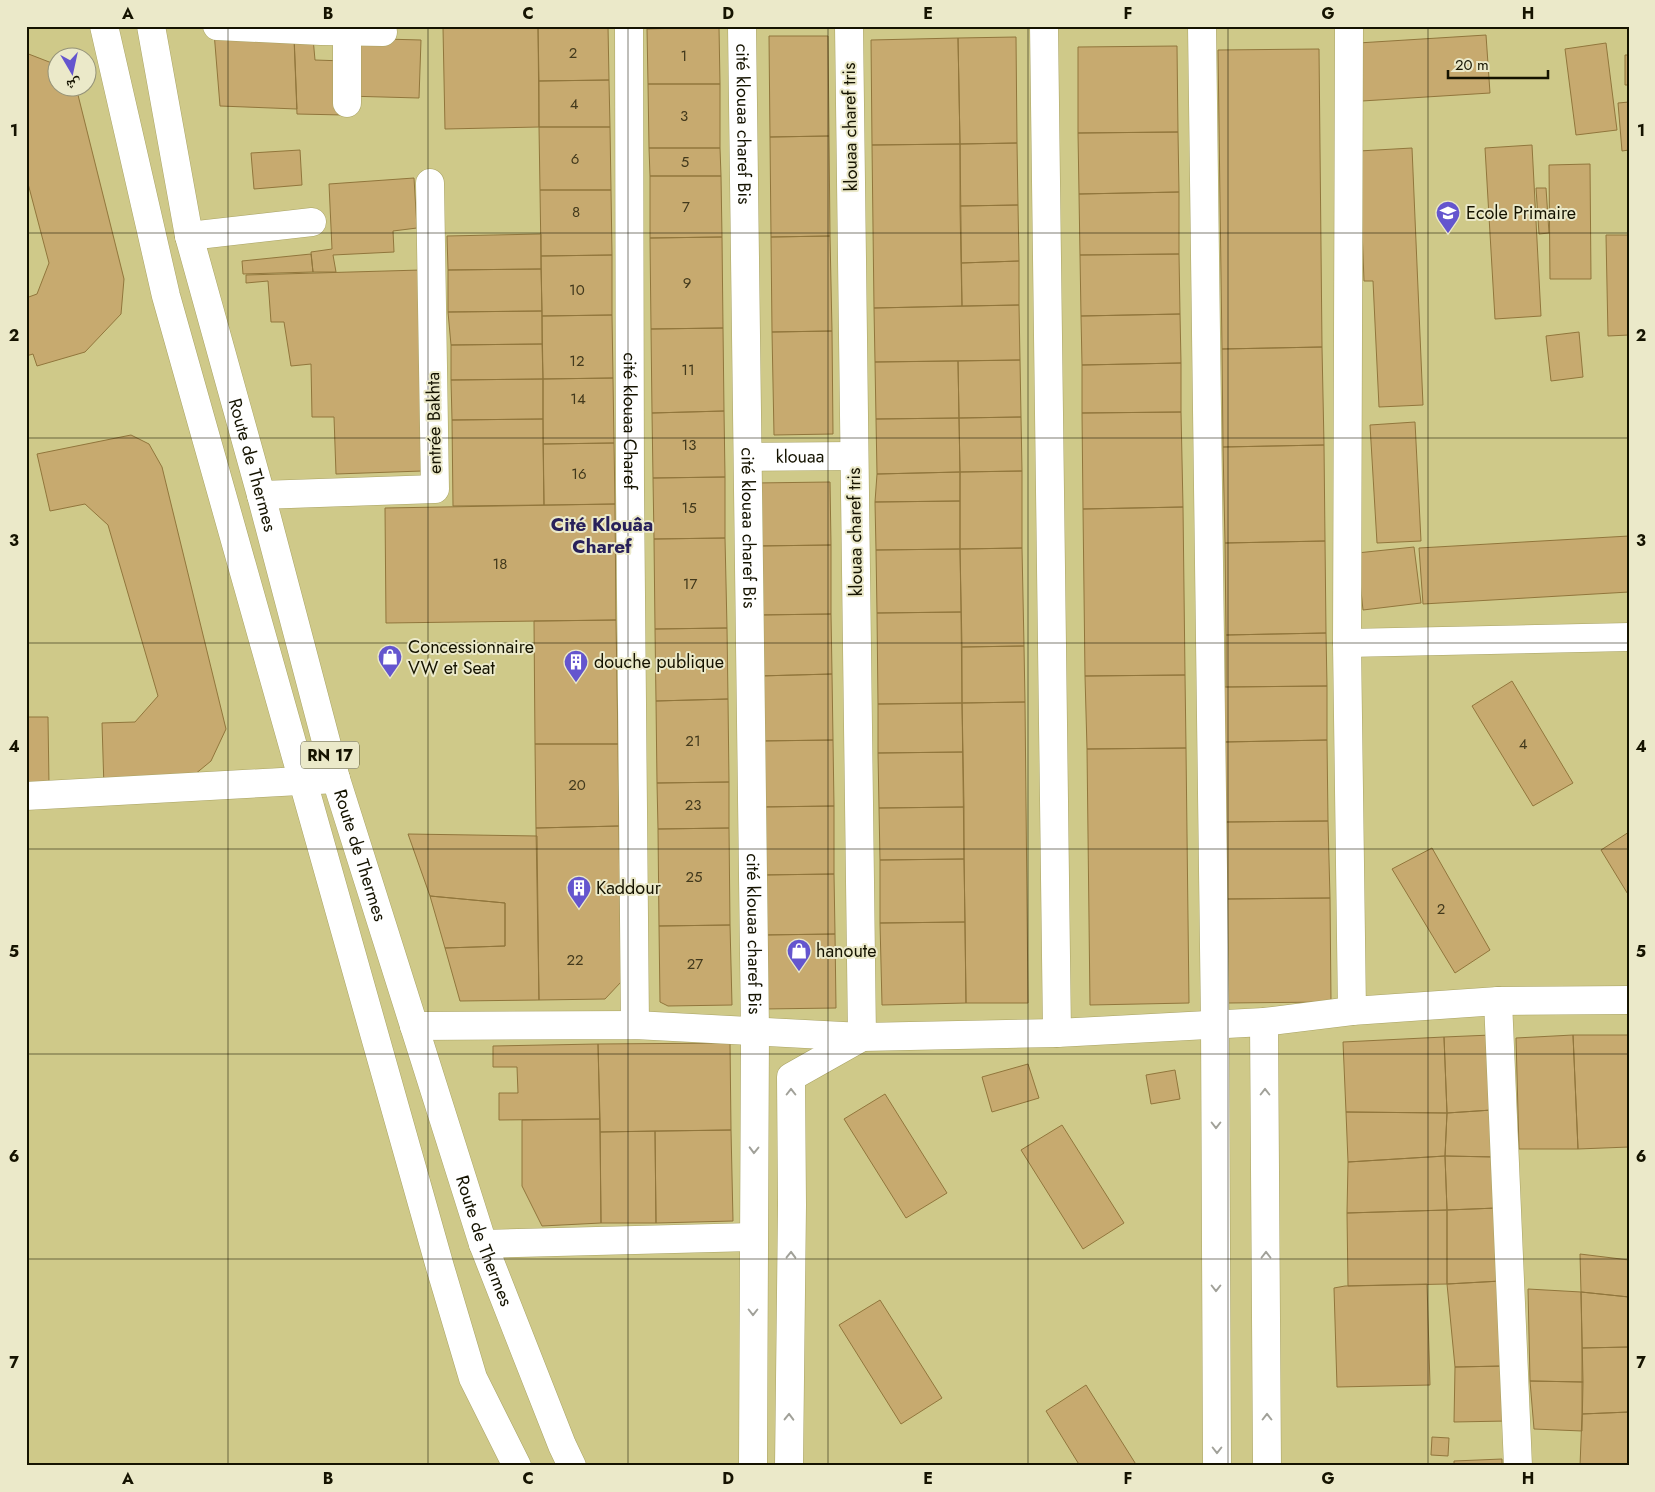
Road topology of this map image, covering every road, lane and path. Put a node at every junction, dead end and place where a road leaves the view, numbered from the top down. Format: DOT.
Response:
graph roads {
  1 [pos="104,26"];
  2 [pos="151,26"];
  3 [pos="218,26"];
  4 [pos="629,26"];
  5 [pos="742,26"];
  6 [pos="849,26"];
  7 [pos="1044,26"];
  8 [pos="1202,26"];
  9 [pos="1349,26"];
  10 [pos="347,32"];
  11 [pos="383,32"];
  12 [pos="347,103"];
  13 [pos="430,183"];
  14 [pos="312,222"];
  15 [pos="189,236"];
  16 [pos="854,456"];
  17 [pos="748,457"];
  18 [pos="261,495"];
  19 [pos="1629,637"];
  20 [pos="1346,643"];
  21 [pos="336,779"];
  22 [pos="302,782"];
  23 [pos="26,796"];
  24 [pos="1629,1000"];
  25 [pos="1498,1001"];
  26 [pos="1352,1011"];
  27 [pos="1264,1022"];
  28 [pos="1215,1024"];
  29 [pos="635,1025"];
  30 [pos="414,1026"];
  31 [pos="755,1031"];
  32 [pos="1057,1033"];
  33 [pos="862,1037"];
  34 [pos="753,1237"];
  35 [pos="483,1244"];
  36 [pos="516,1466"];
  37 [pos="572,1466"];
  38 [pos="752,1466"];
  39 [pos="789,1466"];
  40 [pos="1217,1466"];
  41 [pos="1267,1466"];
  42 [pos="1518,1466"];
  1 -- 22 [label="street"];
  2 -- 15 [label="street, Route de Thermes / RN 17"];
  3 -- 10 [label="street"];
  4 -- 29 [label="street, cité klouaa Charef"];
  5 -- 17 [label="street, cité klouaa charef Bis"];
  6 -- 16 [label="street, klouaa charef tris"];
  7 -- 32 [label="street"];
  8 -- 28 [label="street"];
  9 -- 20 [label="street"];
  10 -- 11 [label="street"];
  10 -- 12 [label="street"];
  13 -- 18 [label="street, entrée Bakhta"];
  14 -- 15 [label="street"];
  15 -- 18 [label="street, Route de Thermes / RN 17"];
  16 -- 17 [label="street, klouaa"];
  16 -- 33 [label="street, klouaa charef tris"];
  17 -- 31 [label="street, cité klouaa charef Bis"];
  18 -- 21 [label="street, Route de Thermes / RN 17"];
  19 -- 20 [label="street"];
  20 -- 26 [label="street"];
  21 -- 22 [label="street"];
  21 -- 30 [label="street, Route de Thermes / RN 17"];
  22 -- 23 [label="street"];
  22 -- 36 [label="street"];
  24 -- 25 [label="street"];
  25 -- 26 [label="street"];
  25 -- 42 [label="street"];
  26 -- 27 [label="street"];
  27 -- 28 [label="street"];
  41 -- 27 [label="street, one-way"];
  28 -- 32 [label="street"];
  28 -- 40 [label="street, one-way"];
  29 -- 30 [label="street"];
  29 -- 31 [label="street"];
  30 -- 35 [label="street, Route de Thermes / RN 17"];
  31 -- 33 [label="street"];
  31 -- 34 [label="street, cité klouaa charef Bis, one-way"];
  32 -- 33 [label="street"];
  39 -- 33 [label="street, one-way"];
  34 -- 35 [label="street"];
  34 -- 38 [label="street, cité klouaa charef Bis, one-way"];
  35 -- 37 [label="street, Route de Thermes / RN 17"];
}
